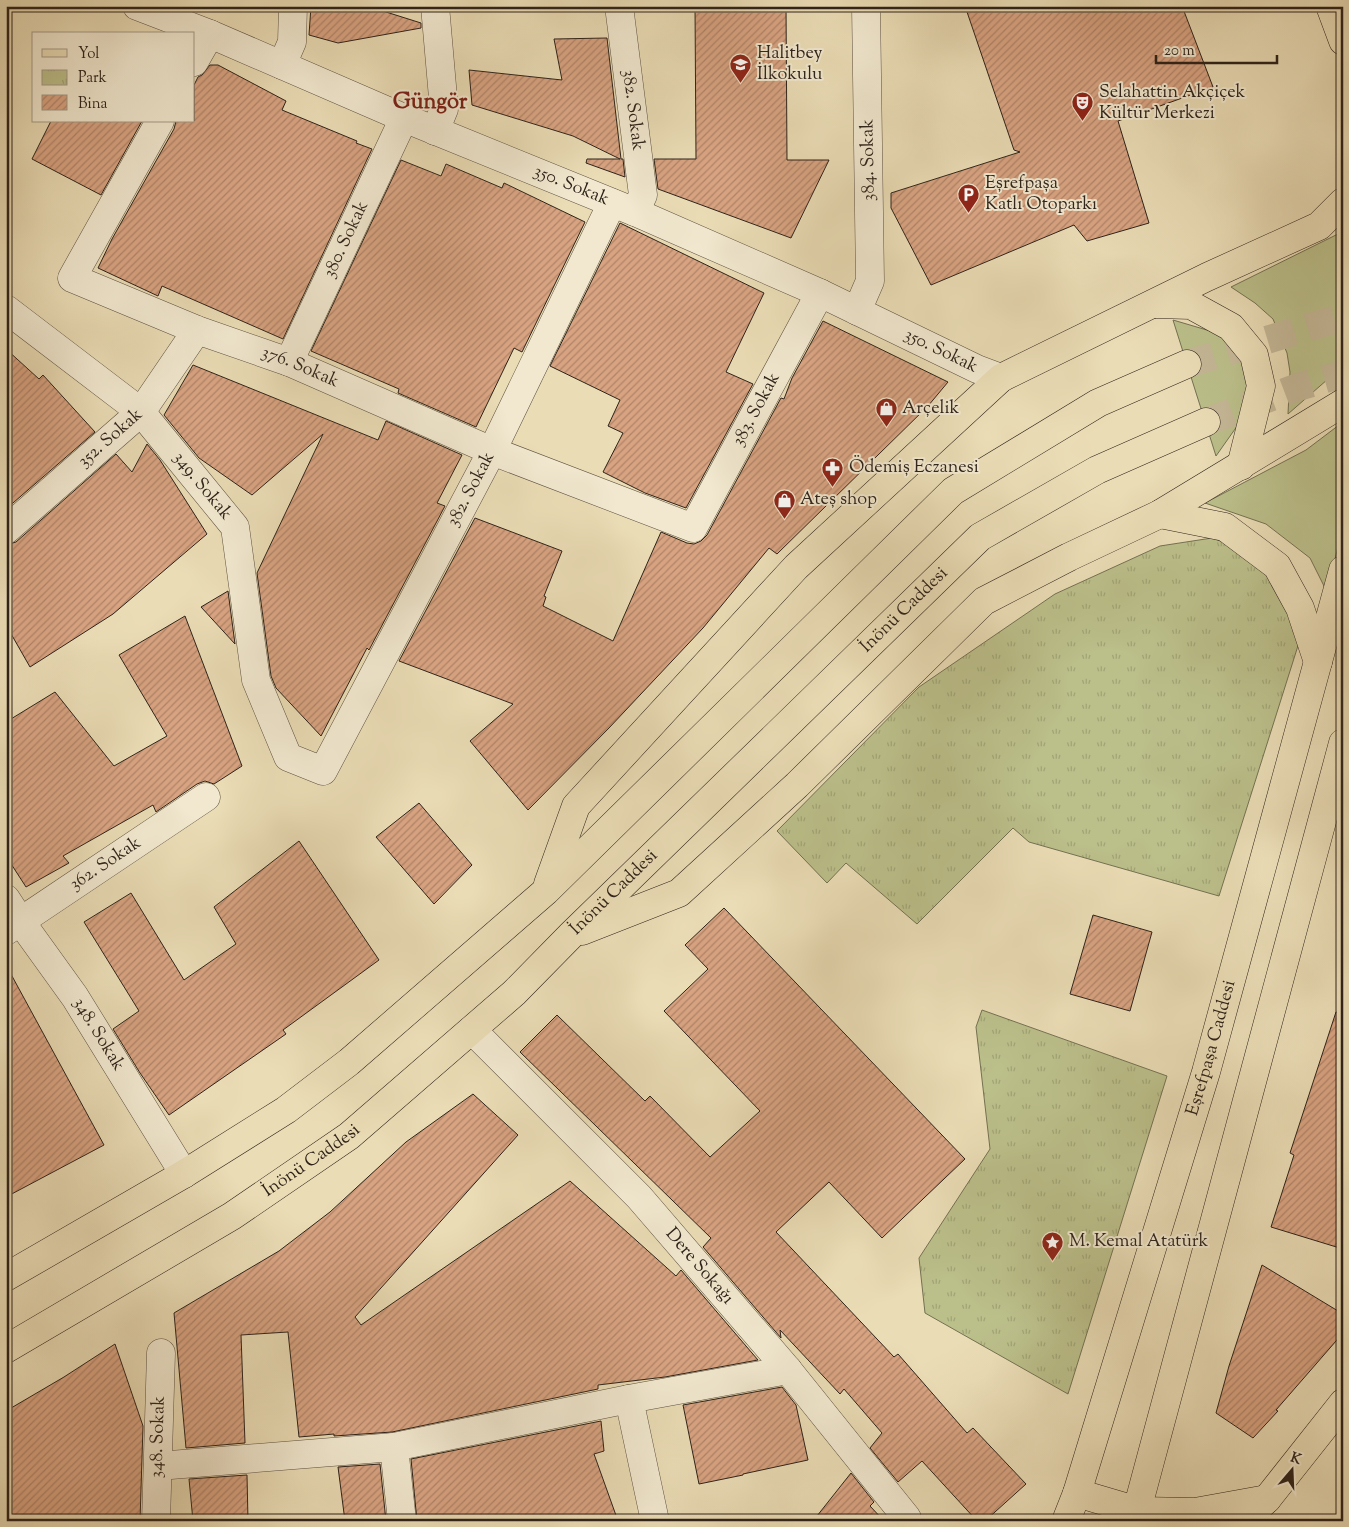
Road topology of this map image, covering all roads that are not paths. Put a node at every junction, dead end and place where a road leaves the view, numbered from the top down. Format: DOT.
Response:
graph roads {
  1 [pos="293,6"];
  2 [pos="436,6"];
  3 [pos="620,6"];
  4 [pos="866,6"];
  5 [pos="1330,6"];
  6 [pos="150,9"];
  7 [pos="210,34"];
  8 [pos="1343,41"];
  9 [pos="195,60"];
  10 [pos="282,65"];
  11 [pos="404,118"];
  12 [pos="159,122"];
  13 [pos="435,131"];
  14 [pos="1343,202"];
  15 [pos="624,208"];
  16 [pos="820,293"];
  17 [pos="1151,304"];
  18 [pos="6,309"];
  19 [pos="857,311"];
  20 [pos="197,330"];
  21 [pos="289,362"];
  22 [pos="1187,364"];
  23 [pos="1001,378"];
  24 [pos="1343,403"];
  25 [pos="141,412"];
  26 [pos="1206,422"];
  27 [pos="492,451"];
  28 [pos="1240,466"];
  29 [pos="1160,514"];
  30 [pos="693,528"];
  31 [pos="6,530"];
  32 [pos="1343,570"];
  33 [pos="1318,662"];
  34 [pos="1343,743"];
  35 [pos="323,770"];
  36 [pos="206,797"];
  37 [pos="546,891"];
  38 [pos="6,899"];
  39 [pos="13,926"];
  40 [pos="571,935"];
  41 [pos="472,1030"];
  42 [pos="184,1174"];
  43 [pos="6,1277"];
  44 [pos="6,1349"];
  45 [pos="161,1354"];
  46 [pos="788,1370"];
  47 [pos="629,1399"];
  48 [pos="1343,1403"];
  49 [pos="394,1447"];
  50 [pos="158,1466"];
  51 [pos="1077,1493"];
  52 [pos="1267,1499"];
  53 [pos="1136,1516"];
  54 [pos="907,1518"];
  55 [pos="156,1521"];
  56 [pos="402,1521"];
  57 [pos="655,1521"];
  58 [pos="1066,1521"];
  59 [pos="1245,1521"];
  1 -- 10 [label="street"];
  2 -- 13 [label="street"];
  3 -- 15 [label="street, 382. Sokak"];
  4 -- 19 [label="street, 384. Sokak"];
  5 -- 8 [label="main road"];
  6 -- 7 [label="street, 350. Sokak"];
  7 -- 9 [label="street"];
  7 -- 10 [label="street, 350. Sokak"];
  10 -- 11 [label="street, 350. Sokak"];
  11 -- 13 [label="street, 350. Sokak"];
  11 -- 21 [label="street, 380. Sokak"];
  12 -- 20 [label="street, 376. Sokak"];
  13 -- 15 [label="street, 350. Sokak"];
  14 -- 17 [label="main road"];
  15 -- 16 [label="street, 350. Sokak"];
  15 -- 27 [label="street, 382. Sokak"];
  16 -- 19 [label="street, 350. Sokak"];
  16 -- 30 [label="street, 383. Sokak"];
  17 -- 23 [label="main road"];
  17 -- 28 [label="main road"];
  18 -- 25 [label="street, 349. Sokak"];
  19 -- 23 [label="street, 350. Sokak"];
  20 -- 21 [label="street, 376. Sokak"];
  20 -- 25 [label="street, 352. Sokak"];
  21 -- 27 [label="street, 376. Sokak"];
  22 -- 37 [label="main road"];
  23 -- 37 [label="main road"];
  24 -- 28 [label="main road"];
  25 -- 31 [label="street, 352. Sokak"];
  25 -- 35 [label="street, 349. Sokak"];
  26 -- 40 [label="main road, İnönü Caddesi"];
  27 -- 30 [label="street, 376. Sokak"];
  27 -- 35 [label="street, 382. Sokak"];
  28 -- 29 [label="main road"];
  29 -- 33 [label="main road"];
  29 -- 40 [label="main road"];
  32 -- 33 [label="main road, Eşrefpaşa Caddesi"];
  33 -- 51 [label="main road, Eşrefpaşa Caddesi"];
  34 -- 53 [label="main road"];
  36 -- 39 [label="street, 362. Sokak"];
  37 -- 42 [label="main road"];
  38 -- 39 [label="street, 348. Sokak"];
  39 -- 42 [label="street, 348. Sokak"];
  40 -- 41 [label="main road, İnönü Caddesi"];
  41 -- 44 [label="main road, İnönü Caddesi"];
  41 -- 46 [label="street, Dere Sokağı"];
  42 -- 43 [label="main road"];
  45 -- 50 [label="street, 348. Sokak"];
  46 -- 47 [label="street"];
  46 -- 54 [label="street, Dere Sokağı"];
  47 -- 49 [label="street"];
  47 -- 57 [label="street"];
  48 -- 52 [label="main road"];
  49 -- 50 [label="street"];
  49 -- 56 [label="street"];
  50 -- 55 [label="street, 348. Sokak"];
  51 -- 53 [label="main road"];
  51 -- 58 [label="main road, Eşrefpaşa Caddesi"];
  52 -- 53 [label="main road"];
  52 -- 59 [label="main road"];
}
